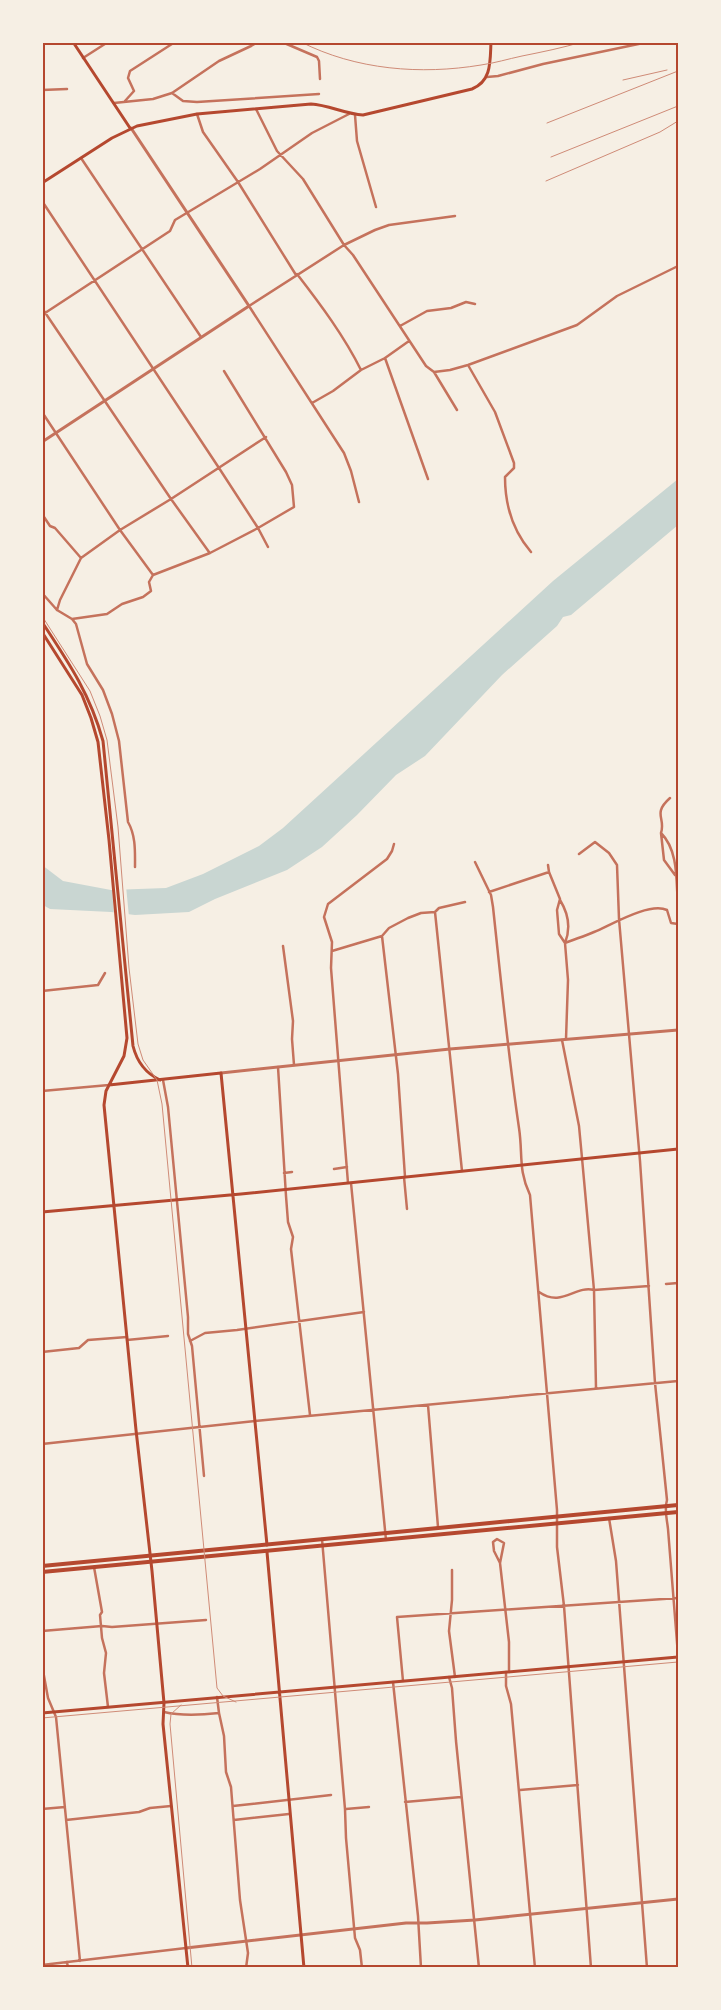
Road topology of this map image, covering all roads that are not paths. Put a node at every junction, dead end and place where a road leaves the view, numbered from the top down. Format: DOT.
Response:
graph roads {
  1 [pos="73,42"];
  2 [pos="108,42"];
  3 [pos="175,42"];
  4 [pos="258,42"];
  5 [pos="282,42"];
  6 [pos="491,42"];
  7 [pos="648,42"];
  8 [pos="250,44"];
  9 [pos="83,58"];
  10 [pos="487,77"];
  11 [pos="320,79"];
  12 [pos="67,89"];
  13 [pos="42,90"];
  14 [pos="172,92"];
  15 [pos="320,94"];
  16 [pos="125,102"];
  17 [pos="114,103"];
  18 [pos="256,109"];
  19 [pos="197,114"];
  20 [pos="349,114"];
  21 [pos="355,115"];
  22 [pos="130,128"];
  23 [pos="280,154"];
  24 [pos="81,158"];
  25 [pos="238,182"];
  26 [pos="42,183"];
  27 [pos="42,201"];
  28 [pos="376,207"];
  29 [pos="187,212"];
  30 [pos="455,216"];
  31 [pos="344,245"];
  32 [pos="143,249"];
  33 [pos="678,266"];
  34 [pos="297,275"];
  35 [pos="94,280"];
  36 [pos="475,304"];
  37 [pos="249,306"];
  38 [pos="42,308"];
  39 [pos="44,314"];
  40 [pos="400,326"];
  41 [pos="201,337"];
  42 [pos="409,341"];
  43 [pos="385,358"];
  44 [pos="468,365"];
  45 [pos="153,369"];
  46 [pos="361,370"];
  47 [pos="224,371"];
  48 [pos="434,372"];
  49 [pos="105,400"];
  50 [pos="312,403"];
  51 [pos="458,410"];
  52 [pos="42,412"];
  53 [pos="56,433"];
  54 [pos="266,437"];
  55 [pos="42,442"];
  56 [pos="219,468"];
  57 [pos="428,479"];
  58 [pos="170,499"];
  59 [pos="359,502"];
  60 [pos="42,514"];
  61 [pos="258,528"];
  62 [pos="120,530"];
  63 [pos="268,548"];
  64 [pos="531,552"];
  65 [pos="210,553"];
  66 [pos="81,558"];
  67 [pos="153,575"];
  68 [pos="42,593"];
  69 [pos="57,610"];
  70 [pos="72,619"];
  71 [pos="42,622"];
  72 [pos="42,632"];
  73 [pos="670,798"];
  74 [pos="660,833"];
  75 [pos="394,844"];
  76 [pos="579,854"];
  77 [pos="475,862"];
  78 [pos="548,864"];
  79 [pos="677,866"];
  80 [pos="135,867"];
  81 [pos="671,870"];
  82 [pos="548,872"];
  83 [pos="676,875"];
  84 [pos="489,892"];
  85 [pos="560,898"];
  86 [pos="465,902"];
  87 [pos="678,906"];
  88 [pos="435,912"];
  89 [pos="619,919"];
  90 [pos="678,924"];
  91 [pos="382,936"];
  92 [pos="565,943"];
  93 [pos="283,946"];
  94 [pos="332,951"];
  95 [pos="105,974"];
  96 [pos="42,991"];
  97 [pos="678,1030"];
  98 [pos="629,1033"];
  99 [pos="564,1040"];
  100 [pos="507,1044"];
  101 [pos="450,1049"];
  102 [pos="395,1055"];
  103 [pos="339,1060"];
  104 [pos="294,1065"];
  105 [pos="278,1067"];
  106 [pos="221,1073"];
  107 [pos="162,1080"];
  108 [pos="109,1085"];
  109 [pos="42,1091"];
  110 [pos="678,1149"];
  111 [pos="640,1153"];
  112 [pos="582,1158"];
  113 [pos="521,1165"];
  114 [pos="347,1168"];
  115 [pos="334,1169"];
  116 [pos="462,1171"];
  117 [pos="292,1172"];
  118 [pos="284,1173"];
  119 [pos="405,1177"];
  120 [pos="350,1183"];
  121 [pos="286,1190"];
  122 [pos="233,1195"];
  123 [pos="176,1200"];
  124 [pos="114,1206"];
  125 [pos="407,1209"];
  126 [pos="42,1212"];
  127 [pos="678,1283"];
  128 [pos="666,1284"];
  129 [pos="649,1286"];
  130 [pos="594,1290"];
  131 [pos="538,1292"];
  132 [pos="364,1312"];
  133 [pos="300,1320"];
  134 [pos="245,1329"];
  135 [pos="168,1336"];
  136 [pos="127,1339"];
  137 [pos="190,1341"];
  138 [pos="42,1352"];
  139 [pos="678,1381"];
  140 [pos="655,1383"];
  141 [pos="596,1389"];
  142 [pos="547,1394"];
  143 [pos="428,1405"];
  144 [pos="374,1410"];
  145 [pos="310,1415"];
  146 [pos="254,1421"];
  147 [pos="199,1427"];
  148 [pos="137,1434"];
  149 [pos="42,1444"];
  150 [pos="204,1476"];
  151 [pos="678,1505"];
  152 [pos="665,1506"];
  153 [pos="678,1512"];
  154 [pos="666,1513"];
  155 [pos="557,1516"];
  156 [pos="609,1518"];
  157 [pos="556,1523"];
  158 [pos="438,1527"];
  159 [pos="385,1533"];
  160 [pos="322,1539"];
  161 [pos="386,1540"];
  162 [pos="267,1545"];
  163 [pos="323,1546"];
  164 [pos="267,1552"];
  165 [pos="150,1556"];
  166 [pos="151,1562"];
  167 [pos="500,1563"];
  168 [pos="42,1566"];
  169 [pos="94,1567"];
  170 [pos="452,1570"];
  171 [pos="42,1572"];
  172 [pos="674,1598"];
  173 [pos="678,1598"];
  174 [pos="618,1603"];
  175 [pos="564,1606"];
  176 [pos="504,1610"];
  177 [pos="451,1613"];
  178 [pos="206,1620"];
  179 [pos="156,1624"];
  180 [pos="102,1626"];
  181 [pos="42,1631"];
  182 [pos="678,1656"];
  183 [pos="622,1662"];
  184 [pos="42,1665"];
  185 [pos="568,1666"];
  186 [pos="507,1672"];
  187 [pos="455,1676"];
  188 [pos="449,1677"];
  189 [pos="403,1681"];
  190 [pos="393,1682"];
  191 [pos="335,1687"];
  192 [pos="279,1691"];
  193 [pos="217,1697"];
  194 [pos="164,1702"];
  195 [pos="108,1707"];
  196 [pos="54,1712"];
  197 [pos="163,1712"];
  198 [pos="42,1713"];
  199 [pos="218,1713"];
  200 [pos="578,1785"];
  201 [pos="519,1790"];
  202 [pos="331,1794"];
  203 [pos="461,1797"];
  204 [pos="288,1799"];
  205 [pos="405,1802"];
  206 [pos="171,1806"];
  207 [pos="233,1806"];
  208 [pos="369,1806"];
  209 [pos="65,1807"];
  210 [pos="42,1809"];
  211 [pos="345,1809"];
  212 [pos="289,1814"];
  213 [pos="66,1820"];
  214 [pos="234,1820"];
  215 [pos="678,1899"];
  216 [pos="641,1902"];
  217 [pos="586,1908"];
  218 [pos="530,1914"];
  219 [pos="475,1920"];
  220 [pos="417,1923"];
  221 [pos="355,1930"];
  222 [pos="301,1936"];
  223 [pos="246,1941"];
  224 [pos="186,1948"];
  225 [pos="80,1961"];
  226 [pos="67,1962"];
  227 [pos="42,1965"];
  228 [pos="68,1968"];
  229 [pos="188,1968"];
  230 [pos="246,1968"];
  231 [pos="304,1968"];
  232 [pos="362,1968"];
  233 [pos="421,1968"];
  234 [pos="479,1968"];
  235 [pos="535,1968"];
  236 [pos="591,1968"];
  237 [pos="648,1968"];
  1 -- 9 [label="main road"];
  2 -- 9 [label="street"];
  3 -- 16 [label="street"];
  4 -- 8 [label="street"];
  5 -- 11 [label="street"];
  6 -- 10 [label="main road"];
  7 -- 10 [label="street"];
  8 -- 14 [label="street"];
  9 -- 17 [label="main road"];
  10 -- 21 [label="main road"];
  12 -- 13 [label="street"];
  14 -- 15 [label="street"];
  14 -- 16 [label="street"];
  16 -- 17 [label="street"];
  17 -- 22 [label="main road"];
  18 -- 19 [label="main road"];
  18 -- 20 [label="main road"];
  18 -- 23 [label="street"];
  19 -- 22 [label="main road"];
  19 -- 25 [label="street"];
  20 -- 21 [label="main road"];
  20 -- 23 [label="street"];
  21 -- 28 [label="street"];
  22 -- 24 [label="main road"];
  22 -- 29 [label="street"];
  23 -- 25 [label="street"];
  23 -- 31 [label="street"];
  24 -- 26 [label="main road"];
  24 -- 32 [label="street"];
  25 -- 29 [label="street"];
  25 -- 34 [label="street"];
  27 -- 35 [label="street"];
  29 -- 32 [label="street"];
  29 -- 37 [label="street"];
  30 -- 31 [label="street"];
  31 -- 34 [label="street"];
  31 -- 40 [label="street"];
  32 -- 35 [label="street"];
  32 -- 41 [label="street"];
  33 -- 44 [label="street"];
  34 -- 37 [label="street"];
  34 -- 46 [label="street"];
  35 -- 39 [label="street"];
  35 -- 45 [label="street"];
  36 -- 40 [label="street"];
  37 -- 41 [label="street"];
  37 -- 50 [label="street"];
  38 -- 39 [label="street"];
  39 -- 49 [label="street"];
  40 -- 42 [label="street"];
  41 -- 45 [label="street"];
  42 -- 43 [label="street"];
  42 -- 48 [label="street"];
  43 -- 46 [label="street"];
  43 -- 57 [label="street"];
  44 -- 48 [label="street"];
  44 -- 64 [label="street"];
  45 -- 49 [label="street"];
  45 -- 56 [label="street"];
  46 -- 50 [label="street"];
  47 -- 54 [label="street"];
  48 -- 51 [label="street"];
  49 -- 53 [label="street"];
  49 -- 58 [label="street"];
  50 -- 59 [label="street"];
  52 -- 53 [label="street"];
  53 -- 55 [label="street"];
  53 -- 62 [label="street"];
  54 -- 56 [label="street"];
  54 -- 61 [label="street"];
  56 -- 58 [label="street"];
  56 -- 61 [label="street"];
  58 -- 62 [label="street"];
  58 -- 65 [label="street"];
  60 -- 66 [label="street"];
  61 -- 63 [label="street"];
  61 -- 65 [label="street"];
  62 -- 66 [label="street"];
  62 -- 67 [label="street"];
  65 -- 67 [label="street"];
  66 -- 69 [label="street"];
  67 -- 70 [label="street"];
  68 -- 69 [label="street"];
  69 -- 70 [label="street"];
  70 -- 80 [label="street"];
  71 -- 107 [label="main road"];
  72 -- 108 [label="main road"];
  73 -- 74 [label="street"];
  74 -- 79 [label="street"];
  74 -- 81 [label="street"];
  75 -- 94 [label="street"];
  76 -- 89 [label="street"];
  77 -- 84 [label="street"];
  78 -- 82 [label="street"];
  79 -- 81 [label="street"];
  79 -- 83 [label="street"];
  81 -- 83 [label="street"];
  82 -- 84 [label="street"];
  82 -- 85 [label="street"];
  83 -- 87 [label="street"];
  84 -- 100 [label="street"];
  85 -- 92 [label="street"];
  85 -- 92 [label="street"];
  86 -- 88 [label="street"];
  88 -- 91 [label="street"];
  88 -- 101 [label="street"];
  89 -- 90 [label="street"];
  89 -- 92 [label="street"];
  89 -- 98 [label="street"];
  91 -- 94 [label="street"];
  91 -- 102 [label="street"];
  92 -- 99 [label="street"];
  93 -- 104 [label="street"];
  94 -- 103 [label="street"];
  95 -- 96 [label="street"];
  97 -- 98 [label="street"];
  98 -- 99 [label="street"];
  98 -- 111 [label="street"];
  99 -- 100 [label="street"];
  99 -- 112 [label="street"];
  100 -- 101 [label="street"];
  100 -- 113 [label="street"];
  101 -- 102 [label="street"];
  101 -- 116 [label="street"];
  102 -- 103 [label="street"];
  102 -- 119 [label="street"];
  103 -- 104 [label="street"];
  103 -- 114 [label="street"];
  104 -- 105 [label="street"];
  105 -- 106 [label="street"];
  105 -- 118 [label="street"];
  106 -- 107 [label="main road"];
  106 -- 122 [label="main road"];
  107 -- 108 [label="main road"];
  107 -- 123 [label="street"];
  108 -- 109 [label="street"];
  108 -- 124 [label="main road"];
  110 -- 111 [label="main road"];
  111 -- 112 [label="main road"];
  111 -- 129 [label="street"];
  112 -- 113 [label="main road"];
  112 -- 130 [label="street"];
  113 -- 116 [label="main road"];
  113 -- 131 [label="street"];
  114 -- 115 [label="street"];
  114 -- 120 [label="street"];
  116 -- 119 [label="main road"];
  117 -- 118 [label="street"];
  118 -- 121 [label="street"];
  119 -- 120 [label="main road"];
  119 -- 125 [label="street"];
  120 -- 121 [label="main road"];
  120 -- 132 [label="street"];
  121 -- 122 [label="main road"];
  121 -- 133 [label="street"];
  122 -- 123 [label="main road"];
  122 -- 134 [label="main road"];
  123 -- 124 [label="main road"];
  123 -- 137 [label="street"];
  124 -- 126 [label="main road"];
  124 -- 136 [label="main road"];
  127 -- 128 [label="street"];
  129 -- 130 [label="street"];
  129 -- 140 [label="street"];
  130 -- 131 [label="street"];
  130 -- 141 [label="street"];
  131 -- 142 [label="street"];
  132 -- 133 [label="street"];
  132 -- 144 [label="street"];
  133 -- 134 [label="street"];
  133 -- 145 [label="street"];
  134 -- 137 [label="street"];
  134 -- 146 [label="main road"];
  135 -- 136 [label="street"];
  136 -- 138 [label="street"];
  136 -- 148 [label="main road"];
  137 -- 147 [label="street"];
  139 -- 140 [label="street"];
  140 -- 141 [label="street"];
  140 -- 152 [label="street"];
  141 -- 142 [label="street"];
  142 -- 143 [label="street"];
  142 -- 155 [label="street"];
  143 -- 144 [label="street"];
  143 -- 158 [label="street"];
  144 -- 145 [label="street"];
  144 -- 159 [label="street"];
  145 -- 146 [label="street"];
  146 -- 147 [label="street"];
  146 -- 162 [label="main road"];
  147 -- 148 [label="street"];
  147 -- 150 [label="street"];
  148 -- 149 [label="street"];
  148 -- 165 [label="main road"];
  151 -- 152 [label="main road"];
  152 -- 154 [label="street"];
  152 -- 155 [label="main road"];
  153 -- 154 [label="main road"];
  154 -- 156 [label="main road"];
  154 -- 172 [label="street"];
  155 -- 157 [label="street"];
  155 -- 158 [label="main road"];
  156 -- 157 [label="main road"];
  156 -- 174 [label="street"];
  157 -- 161 [label="main road"];
  157 -- 175 [label="street"];
  158 -- 159 [label="main road"];
  159 -- 160 [label="main road"];
  159 -- 161 [label="street"];
  160 -- 162 [label="main road"];
  160 -- 163 [label="street"];
  161 -- 163 [label="main road"];
  162 -- 164 [label="main road"];
  162 -- 165 [label="main road"];
  163 -- 164 [label="main road"];
  163 -- 191 [label="street"];
  164 -- 166 [label="main road"];
  164 -- 192 [label="main road"];
  165 -- 166 [label="main road"];
  165 -- 168 [label="main road"];
  166 -- 169 [label="main road"];
  166 -- 179 [label="main road"];
  167 -- 167 [label="street"];
  167 -- 176 [label="street"];
  169 -- 171 [label="main road"];
  169 -- 180 [label="street"];
  170 -- 177 [label="street"];
  172 -- 173 [label="street"];
  172 -- 174 [label="street"];
  172 -- 182 [label="street"];
  174 -- 175 [label="street"];
  174 -- 183 [label="street"];
  175 -- 176 [label="street"];
  175 -- 185 [label="street"];
  176 -- 177 [label="street"];
  176 -- 186 [label="street"];
  177 -- 187 [label="street"];
  177 -- 189 [label="street"];
  178 -- 179 [label="street"];
  179 -- 180 [label="street"];
  179 -- 194 [label="main road"];
  180 -- 181 [label="street"];
  180 -- 195 [label="street"];
  182 -- 183 [label="main road"];
  183 -- 185 [label="main road"];
  183 -- 216 [label="street"];
  184 -- 196 [label="street"];
  185 -- 186 [label="main road"];
  185 -- 200 [label="street"];
  186 -- 187 [label="main road"];
  186 -- 201 [label="street"];
  187 -- 188 [label="main road"];
  188 -- 189 [label="main road"];
  188 -- 203 [label="street"];
  189 -- 190 [label="main road"];
  190 -- 191 [label="main road"];
  190 -- 205 [label="street"];
  191 -- 192 [label="main road"];
  191 -- 211 [label="street"];
  192 -- 193 [label="main road"];
  192 -- 204 [label="main road"];
  193 -- 194 [label="main road"];
  193 -- 199 [label="street"];
  194 -- 195 [label="main road"];
  194 -- 197 [label="main road"];
  195 -- 196 [label="main road"];
  196 -- 198 [label="main road"];
  196 -- 209 [label="street"];
  197 -- 199 [label="street"];
  197 -- 206 [label="main road"];
  199 -- 207 [label="street"];
  200 -- 201 [label="street"];
  200 -- 217 [label="street"];
  201 -- 218 [label="street"];
  202 -- 204 [label="street"];
  203 -- 205 [label="street"];
  203 -- 219 [label="street"];
  204 -- 207 [label="street"];
  204 -- 212 [label="main road"];
  205 -- 220 [label="street"];
  206 -- 213 [label="street"];
  206 -- 224 [label="main road"];
  207 -- 214 [label="street"];
  208 -- 211 [label="street"];
  209 -- 210 [label="street"];
  209 -- 213 [label="street"];
  211 -- 221 [label="street"];
  212 -- 214 [label="street"];
  212 -- 222 [label="main road"];
  213 -- 225 [label="street"];
  214 -- 223 [label="street"];
  215 -- 216 [label="street"];
  216 -- 217 [label="street"];
  216 -- 237 [label="street"];
  217 -- 218 [label="street"];
  217 -- 236 [label="street"];
  218 -- 219 [label="street"];
  218 -- 235 [label="street"];
  219 -- 220 [label="street"];
  219 -- 234 [label="street"];
  220 -- 221 [label="street"];
  220 -- 233 [label="street"];
  221 -- 222 [label="street"];
  221 -- 232 [label="street"];
  222 -- 223 [label="street"];
  222 -- 231 [label="main road"];
  223 -- 224 [label="street"];
  223 -- 230 [label="street"];
  224 -- 225 [label="street"];
  224 -- 229 [label="main road"];
  225 -- 226 [label="street"];
  226 -- 227 [label="street"];
  226 -- 228 [label="street"];
}
